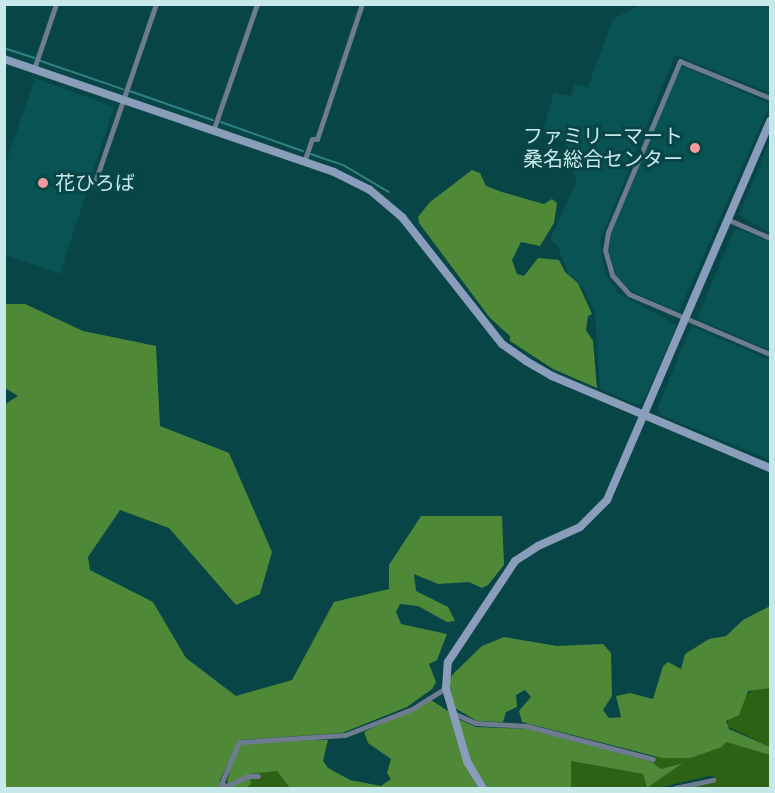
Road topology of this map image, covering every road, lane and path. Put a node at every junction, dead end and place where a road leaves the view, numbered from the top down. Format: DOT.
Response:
graph roads {
  1 [pos="56,4"];
  2 [pos="156,4"];
  3 [pos="256,4"];
  4 [pos="362,4"];
  5 [pos="4,59"];
  6 [pos="34,69"];
  7 [pos="771,98"];
  8 [pos="123,100"];
  9 [pos="771,121"];
  10 [pos="213,131"];
  11 [pos="304,162"];
  12 [pos="94,185"];
  13 [pos="729,220"];
  14 [pos="771,238"];
  15 [pos="687,320"];
  16 [pos="771,354"];
  17 [pos="646,417"];
  18 [pos="771,468"];
  19 [pos="446,688"];
  20 [pos="453,712"];
  21 [pos="652,759"];
  22 [pos="258,776"];
  23 [pos="713,780"];
  24 [pos="483,789"];
  25 [pos="675,789"];
  1 -- 6 [label="street"];
  2 -- 8 [label="street"];
  3 -- 10 [label="street"];
  4 -- 11 [label="street"];
  5 -- 6 [label="street"];
  6 -- 8 [label="street"];
  7 -- 15 [label="street"];
  8 -- 10 [label="street"];
  8 -- 12 [label="street"];
  9 -- 13 [label="street"];
  10 -- 11 [label="street"];
  11 -- 17 [label="street"];
  13 -- 14 [label="street"];
  13 -- 15 [label="street"];
  15 -- 16 [label="street"];
  15 -- 17 [label="street"];
  17 -- 18 [label="street"];
  17 -- 19 [label="street"];
  19 -- 20 [label="street"];
  19 -- 22 [label="street"];
  20 -- 21 [label="street"];
  20 -- 24 [label="street"];
  23 -- 25 [label="street"];
}
